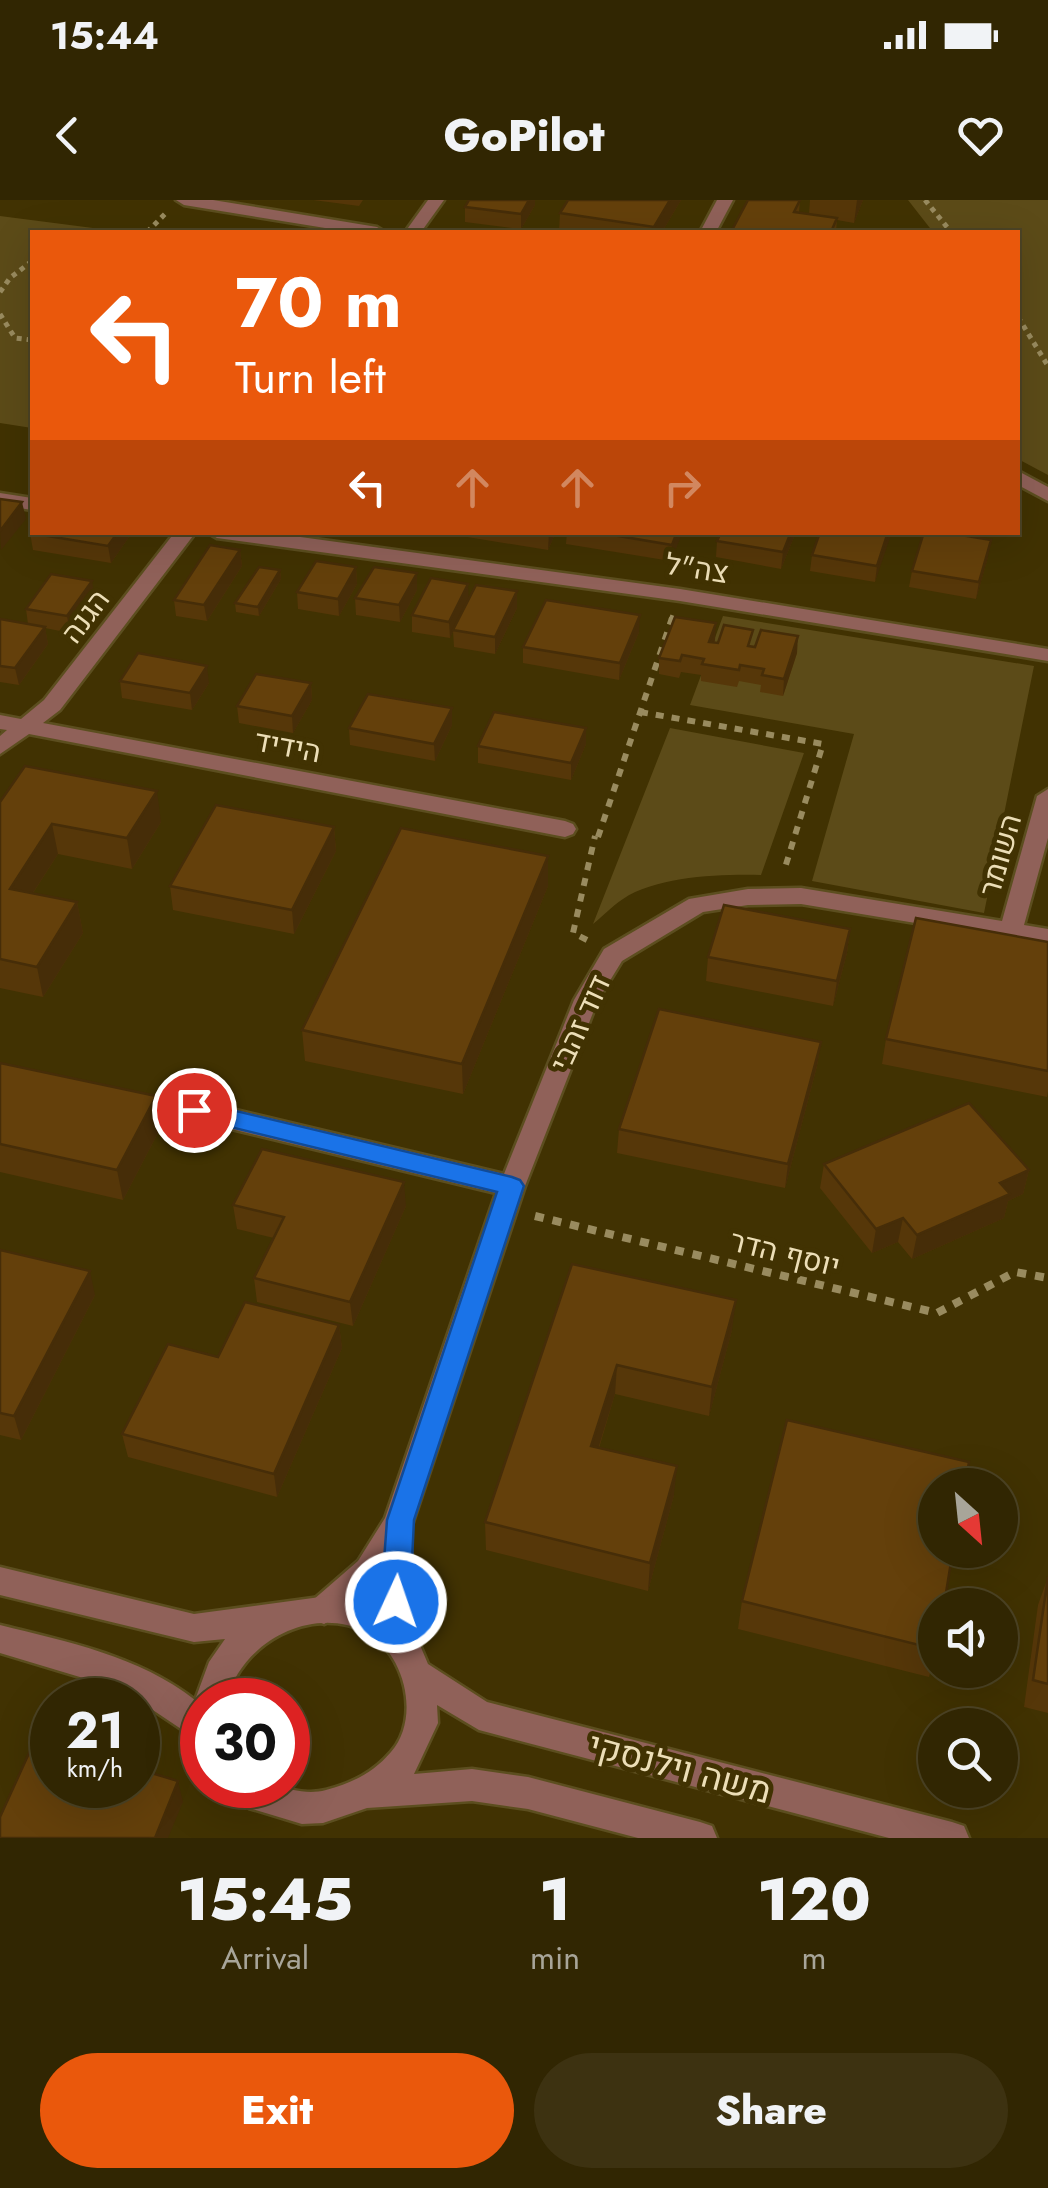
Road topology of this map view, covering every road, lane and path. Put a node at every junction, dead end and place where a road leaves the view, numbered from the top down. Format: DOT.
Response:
graph roads {
  1 [pos="184,200"];
  2 [pos="436,200"];
  3 [pos="725,200"];
  4 [pos="924,200"];
  5 [pos="365,230"];
  6 [pos="414,230"];
  7 [pos="709,230"];
  8 [pos="949,230"];
  9 [pos="30,263"];
  10 [pos="0,292"];
  11 [pos="0,314"];
  12 [pos="1020,320"];
  13 [pos="30,340"];
  14 [pos="1048,366"];
  15 [pos="1020,478"];
  16 [pos="1048,495"];
  17 [pos="0,498"];
  18 [pos="30,504"];
  19 [pos="184,535"];
  20 [pos="240,535"];
  21 [pos="680,595"];
  22 [pos="1048,655"];
  23 [pos="640,712"];
  24 [pos="12,724"];
  25 [pos="0,747"];
  26 [pos="1048,796"];
  27 [pos="565,829"];
  28 [pos="598,837"];
  29 [pos="776,896"];
  30 [pos="1011,930"];
  31 [pos="1048,938"];
  32 [pos="613,955"];
  33 [pos="194,1110"];
  34 [pos="508,1197"];
  35 [pos="1048,1278"];
  36 [pos="400,1520"];
  37 [pos="0,1582"];
  38 [pos="324,1610"];
  39 [pos="280,1618"];
  40 [pos="0,1638"];
  41 [pos="398,1638"];
  42 [pos="419,1675"];
  43 [pos="219,1678"];
  44 [pos="180,1704"];
  45 [pos="366,1794"];
  46 [pos="303,1808"];
  47 [pos="700,1838"];
  48 [pos="952,1838"];
  1 -- 5 [label="street"];
  2 -- 6 [label="street"];
  3 -- 7 [label="street"];
  4 -- 8 [label="path"];
  9 -- 10 [label="path"];
  11 -- 13 [label="path"];
  12 -- 14 [label="path"];
  15 -- 16 [label="street"];
  17 -- 18 [label="street"];
  19 -- 24 [label="street, הגנה"];
  20 -- 21 [label="street, צה\"ל"];
  21 -- 22 [label="street, צה\"ל"];
  21 -- 23 [label="path"];
  23 -- 28 [label="path"];
  23 -- 29 [label="path"];
  24 -- 25 [label="street, הגנה"];
  24 -- 27 [label="street, הידיד"];
  26 -- 30 [label="street, השומר"];
  27 -- 28 [label="path"];
  28 -- 32 [label="path"];
  29 -- 30 [label="street, דוד זהבי"];
  29 -- 32 [label="street, דוד זהבי"];
  30 -- 31 [label="street, דוד זהבי"];
  32 -- 34 [label="street, דוד זהבי"];
  33 -- 34 [label="street"];
  34 -- 35 [label="path, יוסף הדר"];
  34 -- 36 [label="street, דוד זהבי"];
  36 -- 38 [label="street, דוד זהבי"];
  36 -- 41 [label="street, דוד זהבי"];
  37 -- 39 [label="street"];
  38 -- 39 [label="street"];
  38 -- 41 [label="street"];
  39 -- 43 [label="street"];
  40 -- 44 [label="street"];
  41 -- 42 [label="street"];
  42 -- 45 [label="street"];
  42 -- 48 [label="street, משה וילנסקי"];
  45 -- 46 [label="street, משה וילנסקי"];
  45 -- 47 [label="street, משה וילנסקי"];
}
